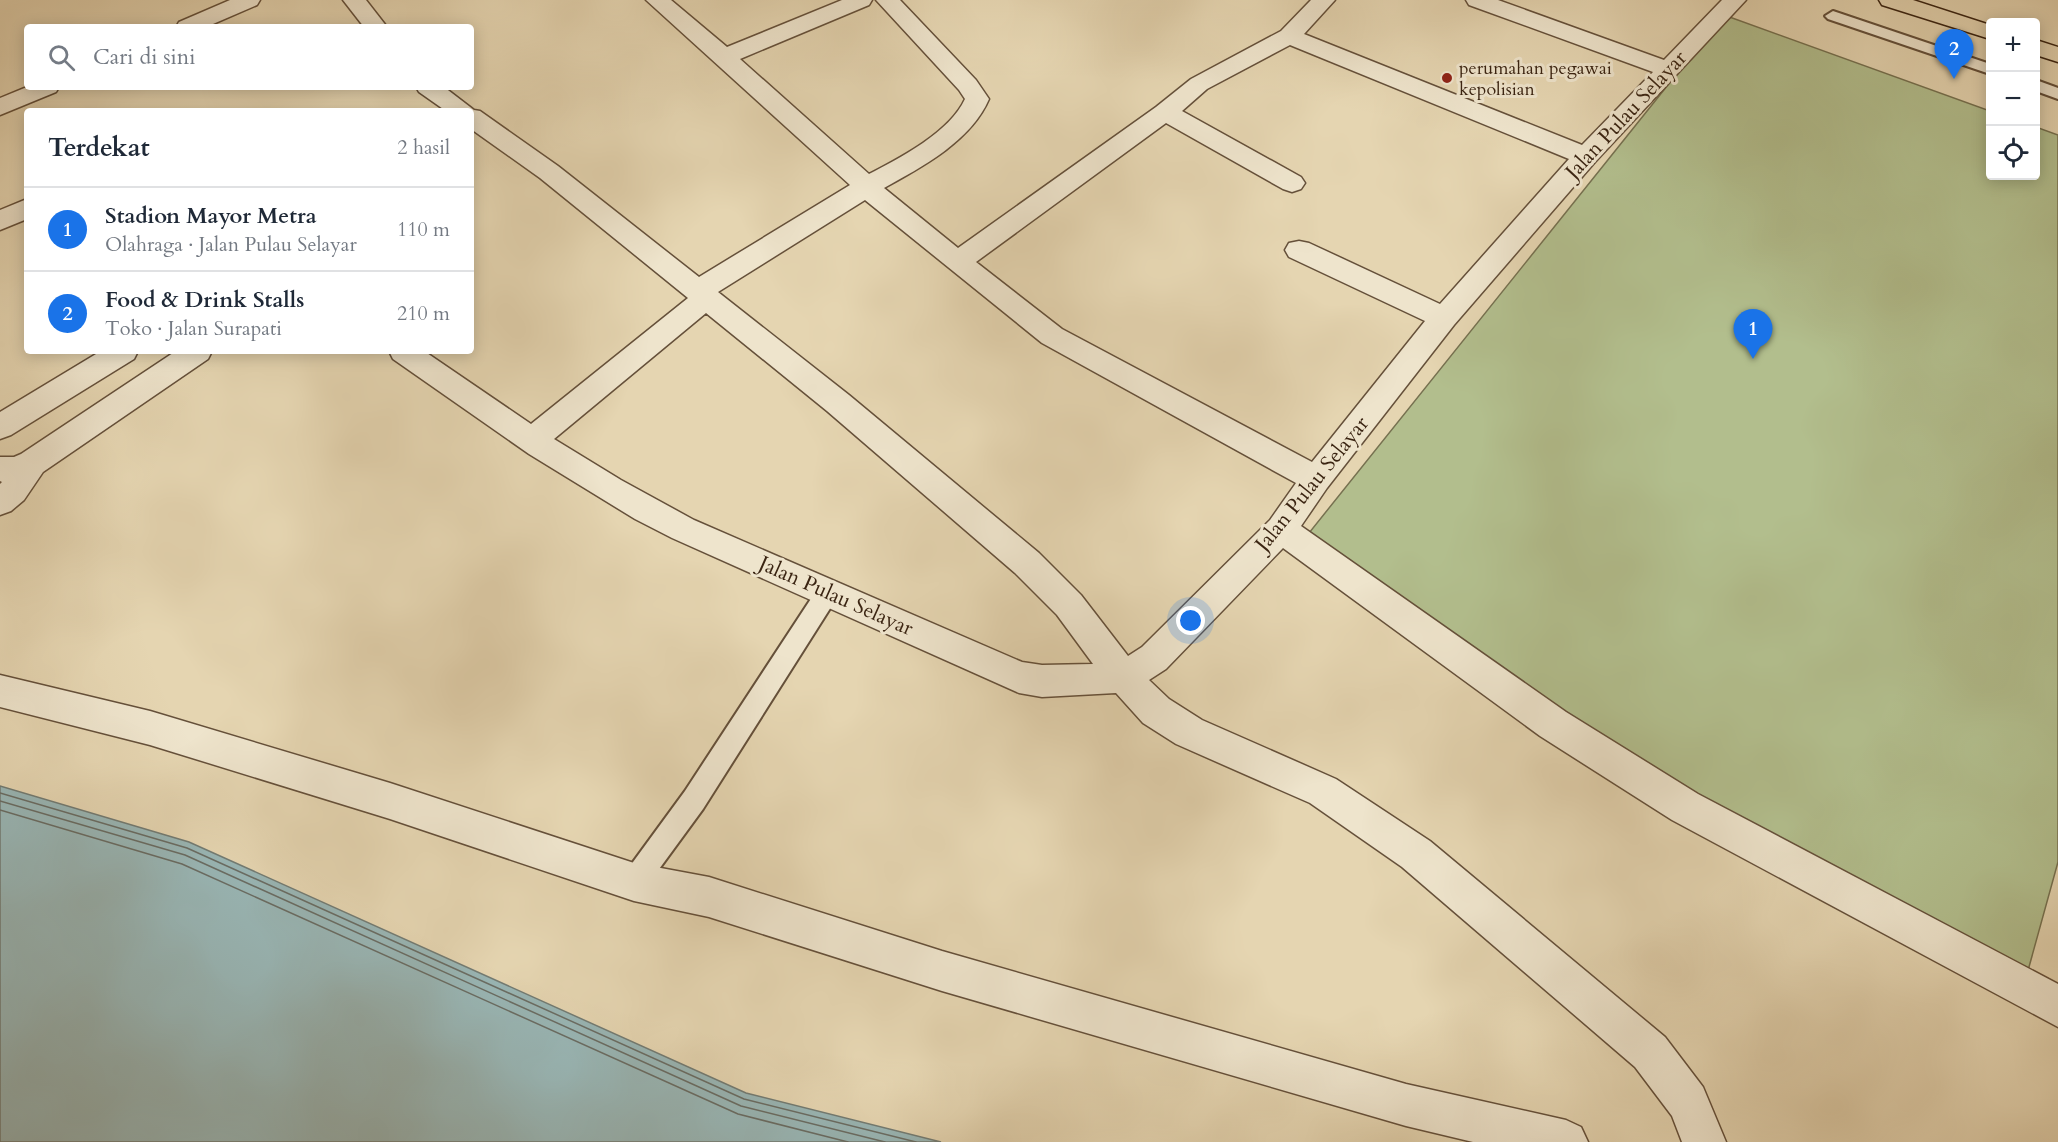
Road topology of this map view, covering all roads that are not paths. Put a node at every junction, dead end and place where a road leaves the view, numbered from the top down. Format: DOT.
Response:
graph roads {
  1 [pos="249,0"];
  2 [pos="354,0"];
  3 [pos="657,0"];
  4 [pos="861,0"];
  5 [pos="887,0"];
  6 [pos="1477,0"];
  7 [pos="1735,0"];
  8 [pos="1890,0"];
  9 [pos="1321,1"];
  10 [pos="1833,16"];
  11 [pos="194,24"];
  12 [pos="373,24"];
  13 [pos="1986,31"];
  14 [pos="1289,36"];
  15 [pos="2040,48"];
  16 [pos="2058,55"];
  17 [pos="724,57"];
  18 [pos="1986,68"];
  19 [pos="1667,69"];
  20 [pos="2040,87"];
  21 [pos="40,90"];
  22 [pos="432,90"];
  23 [pos="2058,94"];
  24 [pos="0,107"];
  25 [pos="458,108"];
  26 [pos="1165,112"];
  27 [pos="474,119"];
  28 [pos="1586,156"];
  29 [pos="1292,183"];
  30 [pos="866,187"];
  31 [pos="24,209"];
  32 [pos="0,221"];
  33 [pos="1299,250"];
  34 [pos="957,262"];
  35 [pos="702,295"];
  36 [pos="1444,318"];
  37 [pos="118,354"];
  38 [pos="194,354"];
  39 [pos="407,354"];
  40 [pos="0,427"];
  41 [pos="532,440"];
  42 [pos="32,464"];
  43 [pos="0,469"];
  44 [pos="1316,479"];
  45 [pos="0,502"];
  46 [pos="1281,529"];
  47 [pos="828,592"];
  48 [pos="1123,677"];
  49 [pos="0,691"];
  50 [pos="634,882"];
  51 [pos="2058,1006"];
  52 [pos="1566,1142"];
  53 [pos="1704,1142"];
  1 -- 11 [label="street"];
  2 -- 12 [label="street"];
  3 -- 17 [label="street"];
  4 -- 17 [label="street"];
  5 -- 30 [label="street"];
  6 -- 19 [label="street"];
  7 -- 19 [label="street, Jalan Pulau Selayar"];
  8 -- 13 [label="highway"];
  9 -- 14 [label="street"];
  10 -- 18 [label="lane"];
  14 -- 26 [label="street"];
  14 -- 28 [label="street"];
  15 -- 16 [label="highway"];
  17 -- 30 [label="street"];
  19 -- 28 [label="street, Jalan Pulau Selayar"];
  20 -- 23 [label="lane"];
  21 -- 24 [label="street"];
  22 -- 25 [label="street"];
  26 -- 29 [label="street"];
  26 -- 34 [label="street"];
  27 -- 35 [label="street"];
  28 -- 36 [label="street, Jalan Pulau Selayar"];
  30 -- 34 [label="street"];
  30 -- 35 [label="street"];
  31 -- 32 [label="street"];
  33 -- 36 [label="street"];
  34 -- 44 [label="street"];
  35 -- 41 [label="street"];
  35 -- 48 [label="street"];
  36 -- 44 [label="street, Jalan Pulau Selayar"];
  37 -- 40 [label="street"];
  38 -- 42 [label="street"];
  39 -- 41 [label="street, Jalan Pulau Selayar"];
  41 -- 47 [label="street, Jalan Pulau Selayar"];
  42 -- 43 [label="street"];
  42 -- 45 [label="street"];
  44 -- 46 [label="street, Jalan Pulau Selayar"];
  46 -- 48 [label="street, Jalan Pulau Selayar"];
  46 -- 51 [label="street"];
  47 -- 48 [label="street, Jalan Pulau Selayar"];
  47 -- 50 [label="lane"];
  48 -- 53 [label="street"];
  49 -- 50 [label="street"];
  50 -- 52 [label="street"];
}
